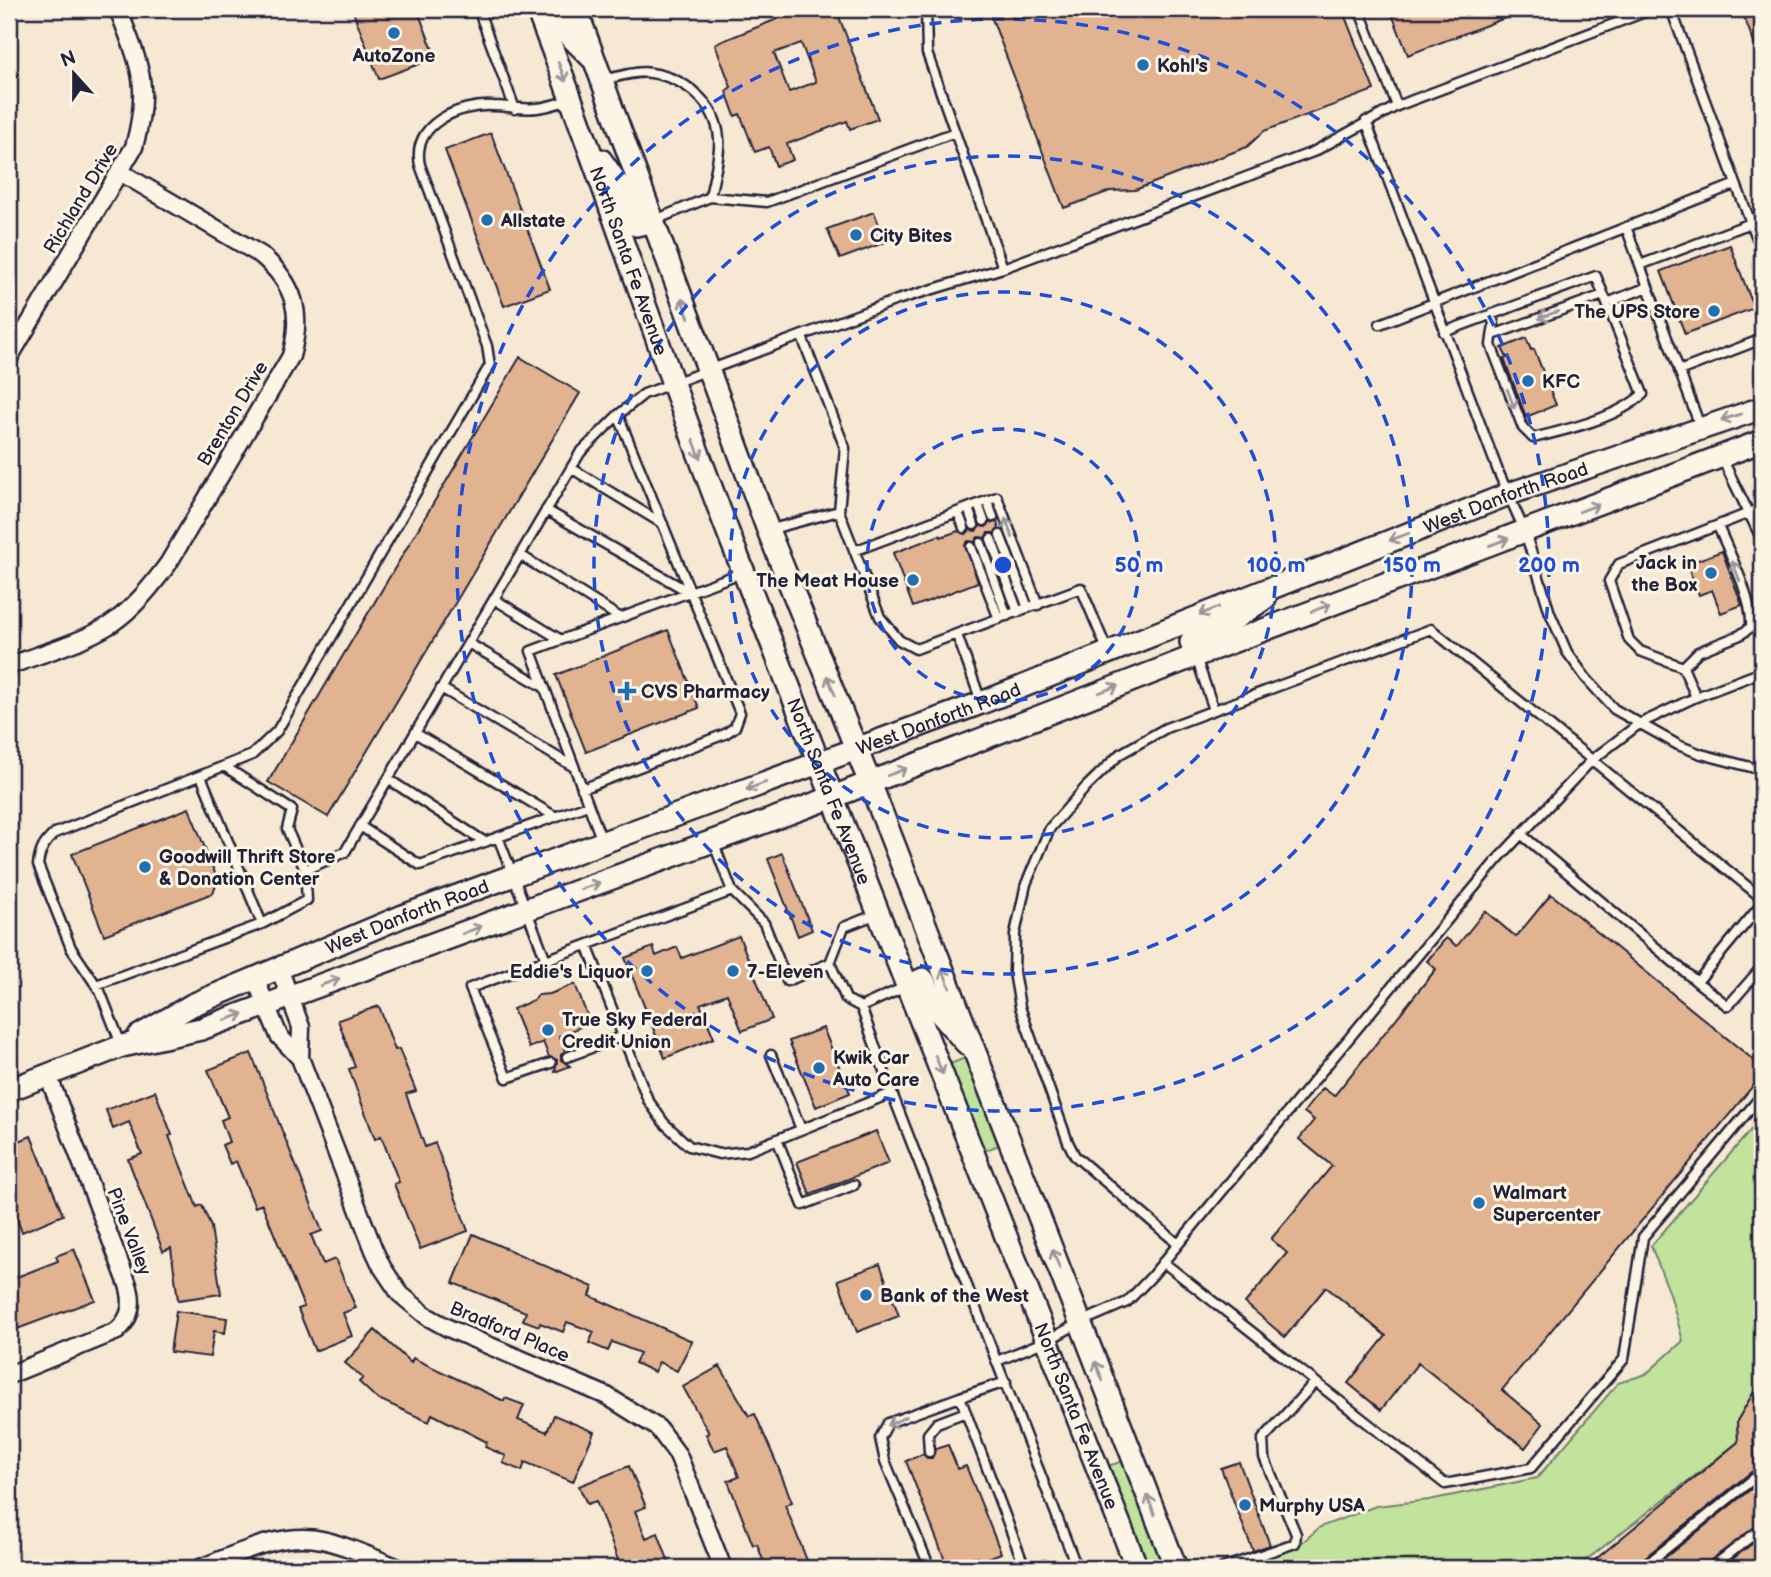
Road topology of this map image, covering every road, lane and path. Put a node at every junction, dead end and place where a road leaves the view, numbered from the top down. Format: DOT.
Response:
graph roads {
  1 [pos="117,9"];
  2 [pos="478,9"];
  3 [pos="537,9"];
  4 [pos="556,9"];
  5 [pos="576,9"];
  6 [pos="926,9"];
  7 [pos="1359,9"];
  8 [pos="1653,9"];
  9 [pos="1671,9"];
  10 [pos="600,71"];
  11 [pos="572,99"];
  12 [pos="1397,106"];
  13 [pos="515,109"];
  14 [pos="1366,121"];
  15 [pos="955,132"];
  16 [pos="585,138"];
  17 [pos="120,172"];
  18 [pos="1736,184"];
  19 [pos="710,197"];
  20 [pos="653,221"];
  21 [pos="1751,223"];
  22 [pos="1626,227"];
  23 [pos="1762,250"];
  24 [pos="1640,265"];
  25 [pos="1003,268"];
  26 [pos="1648,287"];
  27 [pos="1605,299"];
  28 [pos="1433,302"];
  29 [pos="1491,314"];
  30 [pos="1380,324"];
  31 [pos="1444,331"];
  32 [pos="1493,335"];
  33 [pos="802,337"];
  34 [pos="1762,339"];
  35 [pos="9,358"];
  36 [pos="1679,371"];
  37 [pos="709,372"];
  38 [pos="673,385"];
  39 [pos="1762,408"];
  40 [pos="618,415"];
  41 [pos="1700,427"];
  42 [pos="1762,441"];
  43 [pos="1721,457"];
  44 [pos="571,468"];
  45 [pos="1509,494"];
  46 [pos="987,501"];
  47 [pos="978,504"];
  48 [pos="968,508"];
  49 [pos="1762,508"];
  50 [pos="546,510"];
  51 [pos="839,511"];
  52 [pos="958,512"];
  53 [pos="1750,513"];
  54 [pos="993,517"];
  55 [pos="984,521"];
  56 [pos="663,524"];
  57 [pos="974,525"];
  58 [pos="1718,526"];
  59 [pos="964,528"];
  60 [pos="768,530"];
  61 [pos="1525,532"];
  62 [pos="1000,536"];
  63 [pos="991,539"];
  64 [pos="1762,540"];
  65 [pos="981,543"];
  66 [pos="971,547"];
  67 [pos="854,551"];
  68 [pos="520,555"];
  69 [pos="744,572"];
  70 [pos="1296,577"];
  71 [pos="689,592"];
  72 [pos="494,599"];
  73 [pos="1038,605"];
  74 [pos="1028,608"];
  75 [pos="1018,612"];
  76 [pos="619,617"];
  77 [pos="1003,618"];
  78 [pos="957,635"];
  79 [pos="561,640"];
  80 [pos="468,643"];
  81 [pos="1108,652"];
  82 [pos="1195,656"];
  83 [pos="9,666"];
  84 [pos="1683,667"];
  85 [pos="1762,672"];
  86 [pos="544,687"];
  87 [pos="441,688"];
  88 [pos="1696,697"];
  89 [pos="981,703"];
  90 [pos="1214,710"];
  91 [pos="1639,724"];
  92 [pos="415,733"];
  93 [pos="856,748"];
  94 [pos="1592,760"];
  95 [pos="820,762"];
  96 [pos="223,766"];
  97 [pos="574,767"];
  98 [pos="1762,770"];
  99 [pos="201,776"];
  100 [pos="388,779"];
  101 [pos="870,783"];
  102 [pos="582,789"];
  103 [pos="833,797"];
  104 [pos="588,806"];
  105 [pos="556,817"];
  106 [pos="360,826"];
  107 [pos="1521,834"];
  108 [pos="498,838"];
  109 [pos="713,841"];
  110 [pos="485,842"];
  111 [pos="603,843"];
  112 [pos="304,870"];
  113 [pos="513,875"];
  114 [pos="732,891"];
  115 [pos="526,910"];
  116 [pos="879,913"];
  117 [pos="262,924"];
  118 [pos="587,944"];
  119 [pos="546,960"];
  120 [pos="830,963"];
  121 [pos="1762,967"];
  122 [pos="279,968"];
  123 [pos="255,978"];
  124 [pos="1698,982"];
  125 [pos="96,985"];
  126 [pos="908,986"];
  127 [pos="290,997"];
  128 [pos="266,1005"];
  129 [pos="861,1007"];
  130 [pos="623,1036"];
  131 [pos="122,1046"];
  132 [pos="975,1052"];
  133 [pos="771,1055"];
  134 [pos="567,1057"];
  135 [pos="300,1058"];
  136 [pos="551,1063"];
  137 [pos="48,1075"];
  138 [pos="9,1090"];
  139 [pos="892,1093"];
  140 [pos="1762,1096"];
  141 [pos="801,1129"];
  142 [pos="777,1139"];
  143 [pos="854,1185"];
  144 [pos="1177,1243"];
  145 [pos="1163,1262"];
  146 [pos="1081,1322"];
  147 [pos="1048,1340"];
  148 [pos="997,1360"];
  149 [pos="9,1376"];
  150 [pos="1006,1382"];
  151 [pos="1315,1382"];
  152 [pos="960,1396"];
  153 [pos="966,1412"];
  154 [pos="929,1452"];
  155 [pos="1762,1472"];
  156 [pos="1762,1528"];
  157 [pos="200,1568"];
  158 [pos="399,1568"];
  159 [pos="723,1568"];
  160 [pos="930,1568"];
  161 [pos="1025,1568"];
  162 [pos="1077,1568"];
  163 [pos="1137,1568"];
  164 [pos="1176,1568"];
  165 [pos="1223,1568"];
  166 [pos="1642,1568"];
  167 [pos="1711,1568"];
  1 -- 17 [label="street, Richland Drive"];
  2 -- 13 [label="lane"];
  3 -- 11 [label="main road, North Santa Fe Avenue, one-way"];
  4 -- 10 [label="main road"];
  5 -- 10 [label="main road, North Santa Fe Avenue"];
  6 -- 15 [label="lane"];
  7 -- 12 [label="lane"];
  8 -- 12 [label="lane"];
  9 -- 18 [label="lane"];
  10 -- 19 [label="lane"];
  10 -- 20 [label="main road, North Santa Fe Avenue"];
  11 -- 13 [label="lane"];
  11 -- 16 [label="main road, North Santa Fe Avenue"];
  12 -- 14 [label="lane"];
  13 -- 96 [label="lane"];
  14 -- 25 [label="lane"];
  14 -- 28 [label="lane"];
  15 -- 19 [label="lane"];
  15 -- 25 [label="lane"];
  16 -- 20 [label="main road"];
  16 -- 38 [label="main road, North Santa Fe Avenue"];
  17 -- 35 [label="street, Richland Drive"];
  17 -- 83 [label="street, Brenton Drive"];
  18 -- 21 [label="lane"];
  18 -- 22 [label="lane"];
  19 -- 20 [label="lane"];
  37 -- 20 [label="main road, North Santa Fe Avenue, one-way"];
  21 -- 23 [label="lane"];
  21 -- 24 [label="lane"];
  22 -- 24 [label="lane"];
  22 -- 28 [label="lane"];
  24 -- 26 [label="lane"];
  25 -- 33 [label="lane"];
  26 -- 27 [label="lane"];
  26 -- 36 [label="lane"];
  27 -- 29 [label="lane"];
  27 -- 32 [label="lane, one-way"];
  32 -- 27 [label="lane, one-way"];
  28 -- 30 [label="lane"];
  28 -- 31 [label="lane"];
  29 -- 31 [label="lane"];
  29 -- 32 [label="lane"];
  31 -- 45 [label="lane"];
  33 -- 37 [label="lane"];
  33 -- 51 [label="lane"];
  34 -- 36 [label="lane"];
  36 -- 41 [label="lane"];
  37 -- 38 [label="lane"];
  37 -- 60 [label="main road, North Santa Fe Avenue"];
  38 -- 40 [label="lane"];
  38 -- 69 [label="main road, North Santa Fe Avenue, one-way"];
  39 -- 41 [label="main road, West Danforth Road, one-way"];
  40 -- 44 [label="lane"];
  40 -- 56 [label="lane"];
  41 -- 45 [label="main road, West Danforth Road"];
  42 -- 43 [label="main road, West Danforth Road"];
  43 -- 53 [label="lane"];
  61 -- 43 [label="main road, West Danforth Road, one-way"];
  44 -- 50 [label="lane"];
  44 -- 56 [label="lane"];
  45 -- 61 [label="lane"];
  45 -- 70 [label="main road, West Danforth Road, one-way"];
  46 -- 47 [label="lane"];
  46 -- 54 [label="lane"];
  73 -- 46 [label="lane, one-way"];
  47 -- 48 [label="lane"];
  47 -- 55 [label="lane"];
  48 -- 52 [label="lane"];
  48 -- 57 [label="lane"];
  49 -- 53 [label="lane"];
  50 -- 68 [label="lane"];
  50 -- 71 [label="lane"];
  51 -- 60 [label="lane"];
  51 -- 67 [label="lane"];
  52 -- 59 [label="lane"];
  52 -- 67 [label="lane"];
  53 -- 58 [label="lane"];
  53 -- 64 [label="lane"];
  56 -- 71 [label="lane"];
  84 -- 58 [label="lane, one-way"];
  58 -- 84 [label="lane"];
  93 -- 60 [label="main road, North Santa Fe Avenue, one-way"];
  82 -- 61 [label="main road, West Danforth Road, one-way"];
  61 -- 91 [label="lane"];
  62 -- 74 [label="lane"];
  63 -- 75 [label="lane"];
  65 -- 77 [label="lane"];
  66 -- 77 [label="lane"];
  67 -- 78 [label="lane"];
  68 -- 72 [label="lane"];
  68 -- 76 [label="lane"];
  69 -- 71 [label="lane"];
  69 -- 95 [label="main road, North Santa Fe Avenue"];
  70 -- 81 [label="main road, West Danforth Road, one-way"];
  70 -- 82 [label="main road"];
  71 -- 76 [label="lane"];
  71 -- 102 [label="lane"];
  72 -- 79 [label="lane"];
  72 -- 80 [label="lane"];
  73 -- 74 [label="lane"];
  73 -- 81 [label="lane"];
  74 -- 75 [label="lane"];
  75 -- 77 [label="lane"];
  76 -- 79 [label="lane"];
  77 -- 78 [label="lane"];
  78 -- 89 [label="lane"];
  79 -- 86 [label="lane"];
  80 -- 86 [label="lane"];
  80 -- 87 [label="lane"];
  81 -- 89 [label="main road, West Danforth Road"];
  82 -- 90 [label="lane"];
  101 -- 82 [label="main road, West Danforth Road, one-way"];
  84 -- 88 [label="lane"];
  85 -- 88 [label="lane"];
  86 -- 97 [label="lane"];
  87 -- 92 [label="lane"];
  87 -- 97 [label="lane"];
  88 -- 91 [label="lane"];
  89 -- 93 [label="main road, West Danforth Road"];
  90 -- 94 [label="lane"];
  90 -- 144 [label="lane"];
  91 -- 94 [label="lane"];
  91 -- 98 [label="lane"];
  92 -- 100 [label="lane"];
  92 -- 105 [label="lane"];
  93 -- 95 [label="main road, West Danforth Road"];
  93 -- 101 [label="main road, North Santa Fe Avenue"];
  94 -- 107 [label="lane"];
  94 -- 124 [label="lane"];
  95 -- 103 [label="main road, North Santa Fe Avenue"];
  95 -- 111 [label="main road, West Danforth Road, one-way"];
  96 -- 99 [label="lane"];
  96 -- 112 [label="lane"];
  97 -- 102 [label="lane"];
  99 -- 117 [label="lane"];
  99 -- 125 [label="lane"];
  100 -- 106 [label="lane"];
  100 -- 110 [label="lane"];
  101 -- 103 [label="main road, West Danforth Road"];
  132 -- 101 [label="main road, North Santa Fe Avenue, one-way"];
  102 -- 104 [label="lane"];
  103 -- 109 [label="main road, West Danforth Road"];
  103 -- 116 [label="main road, North Santa Fe Avenue"];
  104 -- 105 [label="lane"];
  104 -- 111 [label="lane"];
  105 -- 108 [label="lane"];
  106 -- 110 [label="lane"];
  106 -- 112 [label="lane"];
  107 -- 124 [label="lane"];
  107 -- 144 [label="lane"];
  108 -- 110 [label="lane"];
  108 -- 113 [label="lane"];
  109 -- 114 [label="lane"];
  115 -- 109 [label="main road, West Danforth Road, one-way"];
  111 -- 113 [label="main road, West Danforth Road"];
  112 -- 117 [label="lane"];
  113 -- 115 [label="lane"];
  113 -- 122 [label="main road, West Danforth Road"];
  114 -- 118 [label="lane"];
  114 -- 120 [label="lane"];
  115 -- 119 [label="lane"];
  127 -- 115 [label="main road, West Danforth Road, one-way"];
  116 -- 120 [label="lane"];
  116 -- 126 [label="main road, North Santa Fe Avenue"];
  117 -- 125 [label="lane"];
  118 -- 119 [label="lane"];
  118 -- 130 [label="lane"];
  119 -- 136 [label="lane"];
  120 -- 129 [label="lane"];
  121 -- 124 [label="lane"];
  122 -- 123 [label="main road, West Danforth Road"];
  122 -- 127 [label="street, Bradford Place"];
  123 -- 128 [label="street, Bradford Place"];
  123 -- 131 [label="main road, West Danforth Road"];
  125 -- 131 [label="lane"];
  126 -- 129 [label="lane"];
  126 -- 132 [label="main road"];
  126 -- 147 [label="main road, North Santa Fe Avenue, one-way"];
  127 -- 128 [label="main road, West Danforth Road"];
  127 -- 135 [label="street, Bradford Place"];
  131 -- 128 [label="main road, West Danforth Road, one-way"];
  128 -- 135 [label="street, Bradford Place"];
  129 -- 139 [label="lane"];
  130 -- 134 [label="lane"];
  130 -- 142 [label="lane"];
  131 -- 137 [label="main road, West Danforth Road"];
  146 -- 132 [label="main road, North Santa Fe Avenue, one-way"];
  133 -- 141 [label="lane"];
  135 -- 159 [label="street, Bradford Place"];
  137 -- 138 [label="main road, West Danforth Road"];
  137 -- 149 [label="street, Pine Valley"];
  139 -- 141 [label="lane"];
  139 -- 148 [label="lane"];
  140 -- 151 [label="lane"];
  141 -- 142 [label="lane"];
  142 -- 143 [label="lane"];
  144 -- 145 [label="lane"];
  145 -- 146 [label="lane"];
  145 -- 151 [label="lane"];
  146 -- 147 [label="lane"];
  164 -- 146 [label="main road, North Santa Fe Avenue, one-way"];
  147 -- 148 [label="lane"];
  147 -- 163 [label="main road, North Santa Fe Avenue"];
  148 -- 150 [label="lane"];
  150 -- 152 [label="lane"];
  150 -- 162 [label="lane"];
  151 -- 165 [label="lane"];
  152 -- 153 [label="lane"];
  152 -- 160 [label="lane, one-way"];
  153 -- 154 [label="lane"];
  153 -- 161 [label="lane"];
  155 -- 166 [label="lane"];
  156 -- 167 [label="lane"];
  157 -- 158 [label="street"];
}
